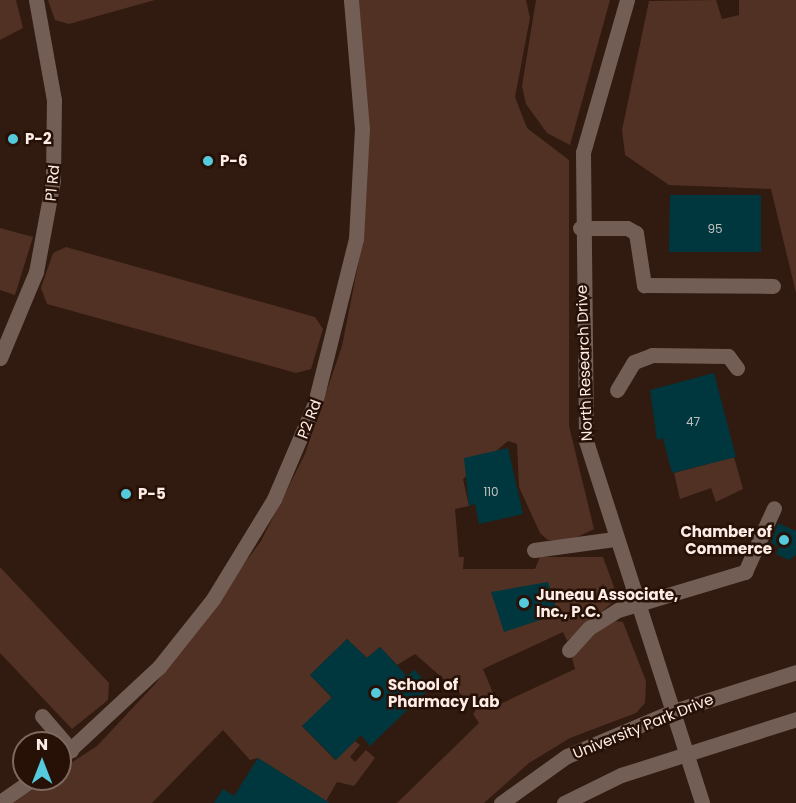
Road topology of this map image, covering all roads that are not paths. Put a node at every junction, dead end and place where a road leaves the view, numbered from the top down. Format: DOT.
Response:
graph roads {
  1 [pos="36,0"];
  2 [pos="351,0"];
  3 [pos="627,0"];
  4 [pos="580,228"];
  5 [pos="773,286"];
  6 [pos="0,358"];
  7 [pos="737,368"];
  8 [pos="617,390"];
  9 [pos="774,508"];
  10 [pos="614,539"];
  11 [pos="534,550"];
  12 [pos="635,604"];
  13 [pos="569,650"];
  14 [pos="796,672"];
  15 [pos="671,712"];
  16 [pos="42,716"];
  17 [pos="796,719"];
  18 [pos="51,731"];
  19 [pos="72,748"];
  20 [pos="685,754"];
  21 [pos="16,791"];
  22 [pos="0,802"];
  23 [pos="501,803"];
  24 [pos="564,803"];
  25 [pos="702,803"];
  1 -- 6 [label="street, P1 Rd"];
  2 -- 19 [label="street, P2 Rd"];
  3 -- 4 [label="street, North Research Drive"];
  4 -- 5 [label="street"];
  4 -- 10 [label="street, North Research Drive"];
  7 -- 8 [label="street"];
  9 -- 12 [label="street"];
  10 -- 11 [label="street"];
  10 -- 12 [label="street, North Research Drive"];
  12 -- 13 [label="street"];
  12 -- 15 [label="street, North Research Drive"];
  14 -- 15 [label="street, University Park Drive"];
  15 -- 20 [label="street, North Research Drive"];
  15 -- 23 [label="street, University Park Drive"];
  16 -- 18 [label="street"];
  17 -- 20 [label="street"];
  20 -- 24 [label="street"];
  20 -- 25 [label="street, North Research Drive"];
  21 -- 22 [label="street"];
}
